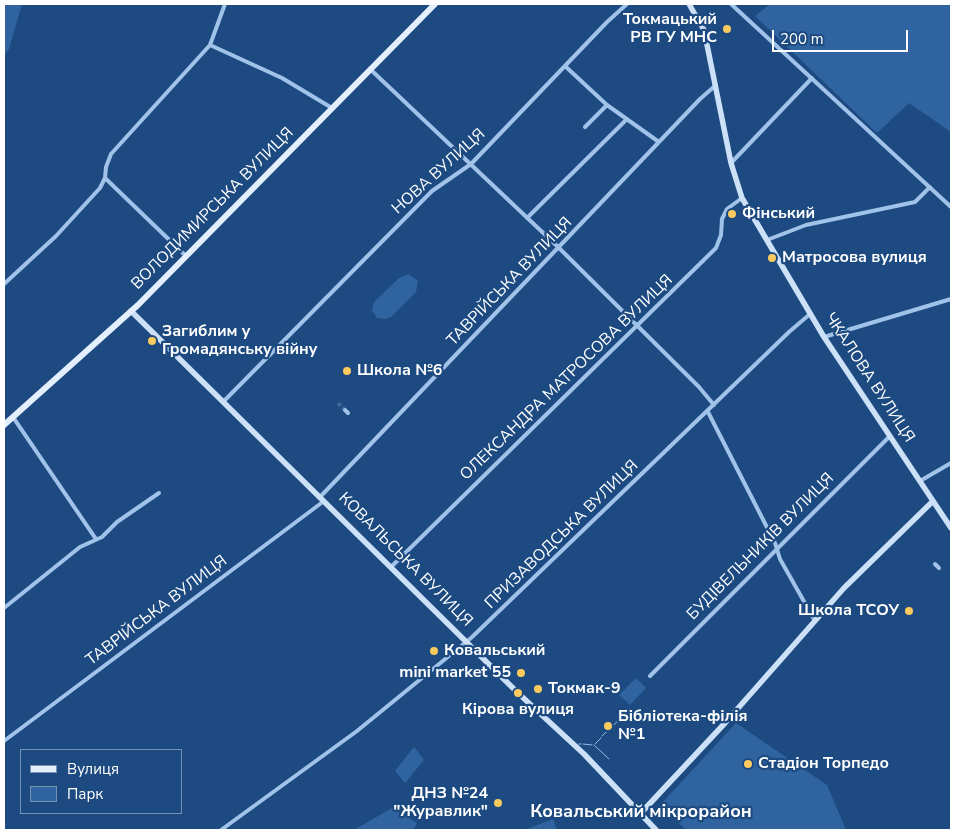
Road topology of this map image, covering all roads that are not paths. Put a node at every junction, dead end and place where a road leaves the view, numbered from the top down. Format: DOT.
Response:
graph roads {
  1 [pos="225,4"];
  2 [pos="432,4"];
  3 [pos="627,4"];
  4 [pos="689,4"];
  5 [pos="732,4"];
  6 [pos="210,46"];
  7 [pos="565,66"];
  8 [pos="370,69"];
  9 [pos="812,78"];
  10 [pos="717,85"];
  11 [pos="607,105"];
  12 [pos="332,108"];
  13 [pos="626,120"];
  14 [pos="585,128"];
  15 [pos="659,142"];
  16 [pos="731,163"];
  17 [pos="471,164"];
  18 [pos="105,178"];
  19 [pos="930,187"];
  20 [pos="742,198"];
  21 [pos="951,207"];
  22 [pos="527,218"];
  23 [pos="767,240"];
  24 [pos="559,249"];
  25 [pos="186,256"];
  26 [pos="4,284"];
  27 [pos="951,299"];
  28 [pos="131,311"];
  29 [pos="810,314"];
  30 [pos="637,328"];
  31 [pos="824,336"];
  32 [pos="224,401"];
  33 [pos="714,405"];
  34 [pos="708,412"];
  35 [pos="13,417"];
  36 [pos="4,425"];
  37 [pos="890,436"];
  38 [pos="951,463"];
  39 [pos="920,481"];
  40 [pos="159,493"];
  41 [pos="323,498"];
  42 [pos="932,502"];
  43 [pos="951,528"];
  44 [pos="96,539"];
  45 [pos="776,550"];
  46 [pos="935,564"];
  47 [pos="392,566"];
  48 [pos="939,568"];
  49 [pos="4,608"];
  50 [pos="815,622"];
  51 [pos="467,641"];
  52 [pos="650,676"];
  53 [pos="4,741"];
  54 [pos="640,813"];
  55 [pos="221,830"];
  56 [pos="656,830"];
  1 -- 6 [label="street"];
  2 -- 8 [label="main road, ВОЛОДИМИРСЬКА ВУЛИЦЯ"];
  3 -- 7 [label="street, НОВА ВУЛИЦЯ"];
  4 -- 10 [label="street, ЧКАЛОВА ВУЛИЦЯ"];
  5 -- 9 [label="street"];
  6 -- 12 [label="street"];
  6 -- 18 [label="street"];
  7 -- 11 [label="street"];
  7 -- 17 [label="street, НОВА ВУЛИЦЯ"];
  8 -- 12 [label="main road, ВОЛОДИМИРСЬКА ВУЛИЦЯ"];
  8 -- 17 [label="street"];
  9 -- 16 [label="street"];
  9 -- 19 [label="street"];
  10 -- 15 [label="street, ТАВРІЙСЬКА ВУЛИЦЯ"];
  10 -- 16 [label="street, ЧКАЛОВА ВУЛИЦЯ"];
  11 -- 13 [label="street"];
  11 -- 14 [label="street"];
  12 -- 25 [label="main road, ВОЛОДИМИРСЬКА ВУЛИЦЯ"];
  13 -- 15 [label="street"];
  13 -- 22 [label="street"];
  15 -- 24 [label="street, ТАВРІЙСЬКА ВУЛИЦЯ"];
  16 -- 20 [label="street, ЧКАЛОВА ВУЛИЦЯ"];
  17 -- 22 [label="street"];
  17 -- 32 [label="street, НОВА ВУЛИЦЯ"];
  18 -- 25 [label="street"];
  18 -- 26 [label="street"];
  19 -- 21 [label="street"];
  19 -- 23 [label="street"];
  20 -- 23 [label="street, ЧКАЛОВА ВУЛИЦЯ"];
  20 -- 30 [label="street, ОЛЕКСАНДРА МАТРОСОВА ВУЛИЦЯ"];
  22 -- 24 [label="street"];
  23 -- 29 [label="street, ЧКАЛОВА ВУЛИЦЯ"];
  24 -- 30 [label="street"];
  24 -- 41 [label="street, ТАВРІЙСЬКА ВУЛИЦЯ"];
  25 -- 28 [label="main road, ВОЛОДИМИРСЬКА ВУЛИЦЯ"];
  27 -- 31 [label="street"];
  28 -- 32 [label="street, КОВАЛЬСЬКА ВУЛИЦЯ"];
  28 -- 35 [label="main road, ВОЛОДИМИРСЬКА ВУЛИЦЯ"];
  29 -- 31 [label="street, ЧКАЛОВА ВУЛИЦЯ"];
  29 -- 33 [label="street, ПРИЗАВОДСЬКА ВУЛИЦЯ"];
  30 -- 33 [label="street"];
  30 -- 47 [label="street, ОЛЕКСАНДРА МАТРОСОВА ВУЛИЦЯ"];
  31 -- 37 [label="street, ЧКАЛОВА ВУЛИЦЯ"];
  32 -- 41 [label="street, КОВАЛЬСЬКА ВУЛИЦЯ"];
  33 -- 34 [label="street, ПРИЗАВОДСЬКА ВУЛИЦЯ"];
  34 -- 45 [label="street"];
  34 -- 51 [label="street, ПРИЗАВОДСЬКА ВУЛИЦЯ"];
  35 -- 36 [label="main road, ВОЛОДИМИРСЬКА ВУЛИЦЯ"];
  35 -- 44 [label="street"];
  37 -- 39 [label="street, ЧКАЛОВА ВУЛИЦЯ"];
  37 -- 45 [label="street, БУДІВЕЛЬНИКІВ ВУЛИЦЯ"];
  38 -- 39 [label="street"];
  39 -- 42 [label="street, ЧКАЛОВА ВУЛИЦЯ"];
  40 -- 44 [label="street"];
  41 -- 47 [label="street, КОВАЛЬСЬКА ВУЛИЦЯ"];
  41 -- 53 [label="street, ТАВРІЙСЬКА ВУЛИЦЯ"];
  42 -- 43 [label="street, ЧКАЛОВА ВУЛИЦЯ"];
  42 -- 50 [label="street"];
  44 -- 49 [label="street"];
  45 -- 50 [label="street"];
  45 -- 52 [label="street, БУДІВЕЛЬНИКІВ ВУЛИЦЯ"];
  46 -- 48 [label="street"];
  47 -- 51 [label="street, КОВАЛЬСЬКА ВУЛИЦЯ"];
  50 -- 54 [label="street"];
  51 -- 54 [label="street, КОВАЛЬСЬКА ВУЛИЦЯ"];
  51 -- 55 [label="street, ПРИЗАВОДСЬКА ВУЛИЦЯ"];
  54 -- 56 [label="street, КОВАЛЬСЬКА ВУЛИЦЯ"];
}
